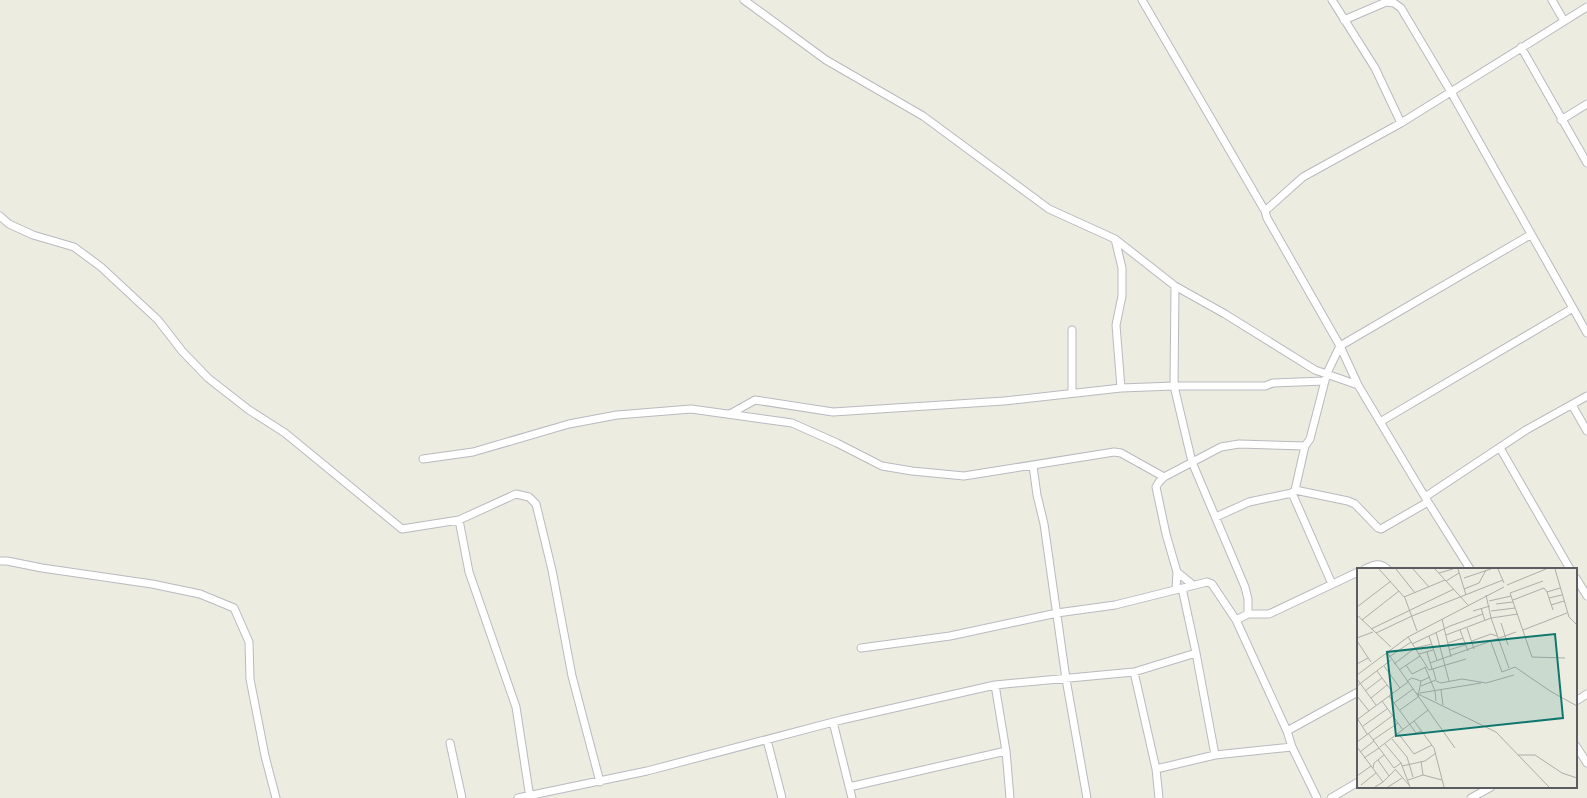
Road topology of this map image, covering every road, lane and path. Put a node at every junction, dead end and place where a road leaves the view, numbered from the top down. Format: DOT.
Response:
graph roads {
  1 [pos="744,0"];
  2 [pos="1142,0"];
  3 [pos="1332,0"];
  4 [pos="1552,0"];
  5 [pos="1587,7"];
  6 [pos="1344,20"];
  7 [pos="1564,21"];
  8 [pos="1521,47"];
  9 [pos="1451,92"];
  10 [pos="1587,104"];
  11 [pos="1561,120"];
  12 [pos="1401,123"];
  13 [pos="1587,163"];
  14 [pos="1265,210"];
  15 [pos="0,216"];
  16 [pos="1530,234"];
  17 [pos="1115,239"];
  18 [pos="1175,286"];
  19 [pos="1573,308"];
  20 [pos="1072,330"];
  21 [pos="1587,332"];
  22 [pos="1340,346"];
  23 [pos="1327,374"];
  24 [pos="1325,381"];
  25 [pos="1358,385"];
  26 [pos="1174,386"];
  27 [pos="1121,388"];
  28 [pos="1072,394"];
  29 [pos="1587,396"];
  30 [pos="1572,405"];
  31 [pos="730,414"];
  32 [pos="1380,422"];
  33 [pos="1587,431"];
  34 [pos="1305,446"];
  35 [pos="1500,448"];
  36 [pos="423,459"];
  37 [pos="1192,462"];
  38 [pos="1033,466"];
  39 [pos="1164,477"];
  40 [pos="1294,492"];
  41 [pos="1427,500"];
  42 [pos="1216,517"];
  43 [pos="459,520"];
  44 [pos="0,561"];
  45 [pos="1367,568"];
  46 [pos="1386,568"];
  47 [pos="1469,568"];
  48 [pos="1569,568"];
  49 [pos="1177,572"];
  50 [pos="1357,572"];
  51 [pos="1577,580"];
  52 [pos="1332,584"];
  53 [pos="1193,585"];
  54 [pos="1179,588"];
  55 [pos="1587,596"];
  56 [pos="1057,613"];
  57 [pos="1248,614"];
  58 [pos="1236,620"];
  59 [pos="861,648"];
  60 [pos="1196,652"];
  61 [pos="1134,672"];
  62 [pos="1066,679"];
  63 [pos="995,685"];
  64 [pos="1357,693"];
  65 [pos="1587,694"];
  66 [pos="1577,700"];
  67 [pos="834,722"];
  68 [pos="1287,731"];
  69 [pos="767,740"];
  70 [pos="450,743"];
  71 [pos="1292,747"];
  72 [pos="1577,748"];
  73 [pos="1006,751"];
  74 [pos="1215,755"];
  75 [pos="1587,763"];
  76 [pos="1156,769"];
  77 [pos="600,782"];
  78 [pos="1357,783"];
  79 [pos="849,787"];
  80 [pos="1490,788"];
  81 [pos="530,796"];
  82 [pos="276,798"];
  83 [pos="462,798"];
  84 [pos="518,798"];
  85 [pos="782,798"];
  86 [pos="852,798"];
  87 [pos="1010,798"];
  88 [pos="1087,798"];
  89 [pos="1159,798"];
  90 [pos="1317,798"];
  91 [pos="1330,798"];
  92 [pos="1471,798"];
  1 -- 17 [label="street"];
  2 -- 14 [label="street"];
  3 -- 6 [label="street"];
  4 -- 7 [label="street"];
  5 -- 7 [label="street"];
  6 -- 9 [label="street"];
  6 -- 12 [label="street"];
  7 -- 8 [label="street"];
  8 -- 9 [label="street"];
  8 -- 11 [label="street"];
  9 -- 12 [label="street"];
  9 -- 16 [label="street"];
  10 -- 11 [label="street"];
  11 -- 13 [label="street"];
  12 -- 14 [label="street"];
  14 -- 22 [label="street"];
  15 -- 43 [label="street"];
  16 -- 19 [label="street"];
  16 -- 22 [label="street"];
  17 -- 18 [label="street"];
  17 -- 27 [label="street"];
  18 -- 23 [label="street"];
  18 -- 26 [label="street"];
  19 -- 21 [label="street"];
  19 -- 32 [label="street"];
  20 -- 28 [label="street"];
  22 -- 23 [label="street"];
  22 -- 25 [label="street"];
  23 -- 24 [label="street"];
  23 -- 25 [label="street"];
  24 -- 26 [label="street"];
  24 -- 34 [label="street"];
  25 -- 32 [label="street"];
  26 -- 27 [label="street"];
  26 -- 37 [label="street"];
  27 -- 28 [label="street"];
  28 -- 31 [label="street"];
  29 -- 30 [label="street"];
  30 -- 33 [label="street"];
  30 -- 35 [label="street"];
  31 -- 36 [label="street"];
  31 -- 38 [label="street"];
  32 -- 41 [label="street"];
  34 -- 37 [label="street"];
  34 -- 40 [label="street"];
  35 -- 41 [label="street"];
  35 -- 48 [label="street"];
  37 -- 39 [label="street"];
  37 -- 42 [label="street"];
  38 -- 39 [label="street"];
  38 -- 56 [label="street"];
  39 -- 49 [label="street"];
  40 -- 41 [label="street"];
  40 -- 42 [label="street"];
  40 -- 52 [label="street"];
  41 -- 47 [label="street"];
  42 -- 57 [label="street"];
  43 -- 77 [label="street"];
  43 -- 81 [label="street"];
  44 -- 82 [label="street"];
  45 -- 46 [label="street"];
  49 -- 53 [label="street"];
  49 -- 54 [label="street"];
  50 -- 52 [label="street"];
  51 -- 55 [label="street"];
  52 -- 57 [label="street"];
  53 -- 54 [label="street"];
  53 -- 58 [label="street"];
  54 -- 56 [label="street"];
  54 -- 60 [label="street"];
  56 -- 59 [label="street"];
  56 -- 62 [label="street"];
  57 -- 58 [label="street"];
  58 -- 68 [label="street"];
  60 -- 61 [label="street"];
  60 -- 74 [label="street"];
  61 -- 62 [label="street"];
  61 -- 76 [label="street"];
  62 -- 63 [label="street"];
  62 -- 88 [label="street"];
  63 -- 67 [label="street"];
  63 -- 73 [label="street"];
  64 -- 68 [label="street"];
  65 -- 66 [label="street"];
  67 -- 69 [label="street"];
  67 -- 79 [label="street"];
  68 -- 71 [label="street"];
  69 -- 77 [label="street"];
  69 -- 85 [label="street"];
  70 -- 83 [label="street"];
  71 -- 74 [label="street"];
  71 -- 90 [label="street"];
  72 -- 75 [label="street"];
  73 -- 79 [label="street"];
  73 -- 87 [label="street"];
  74 -- 76 [label="street"];
  76 -- 89 [label="street"];
  77 -- 81 [label="street"];
  78 -- 91 [label="street"];
  79 -- 86 [label="street"];
  80 -- 92 [label="street"];
  81 -- 84 [label="street"];
}
